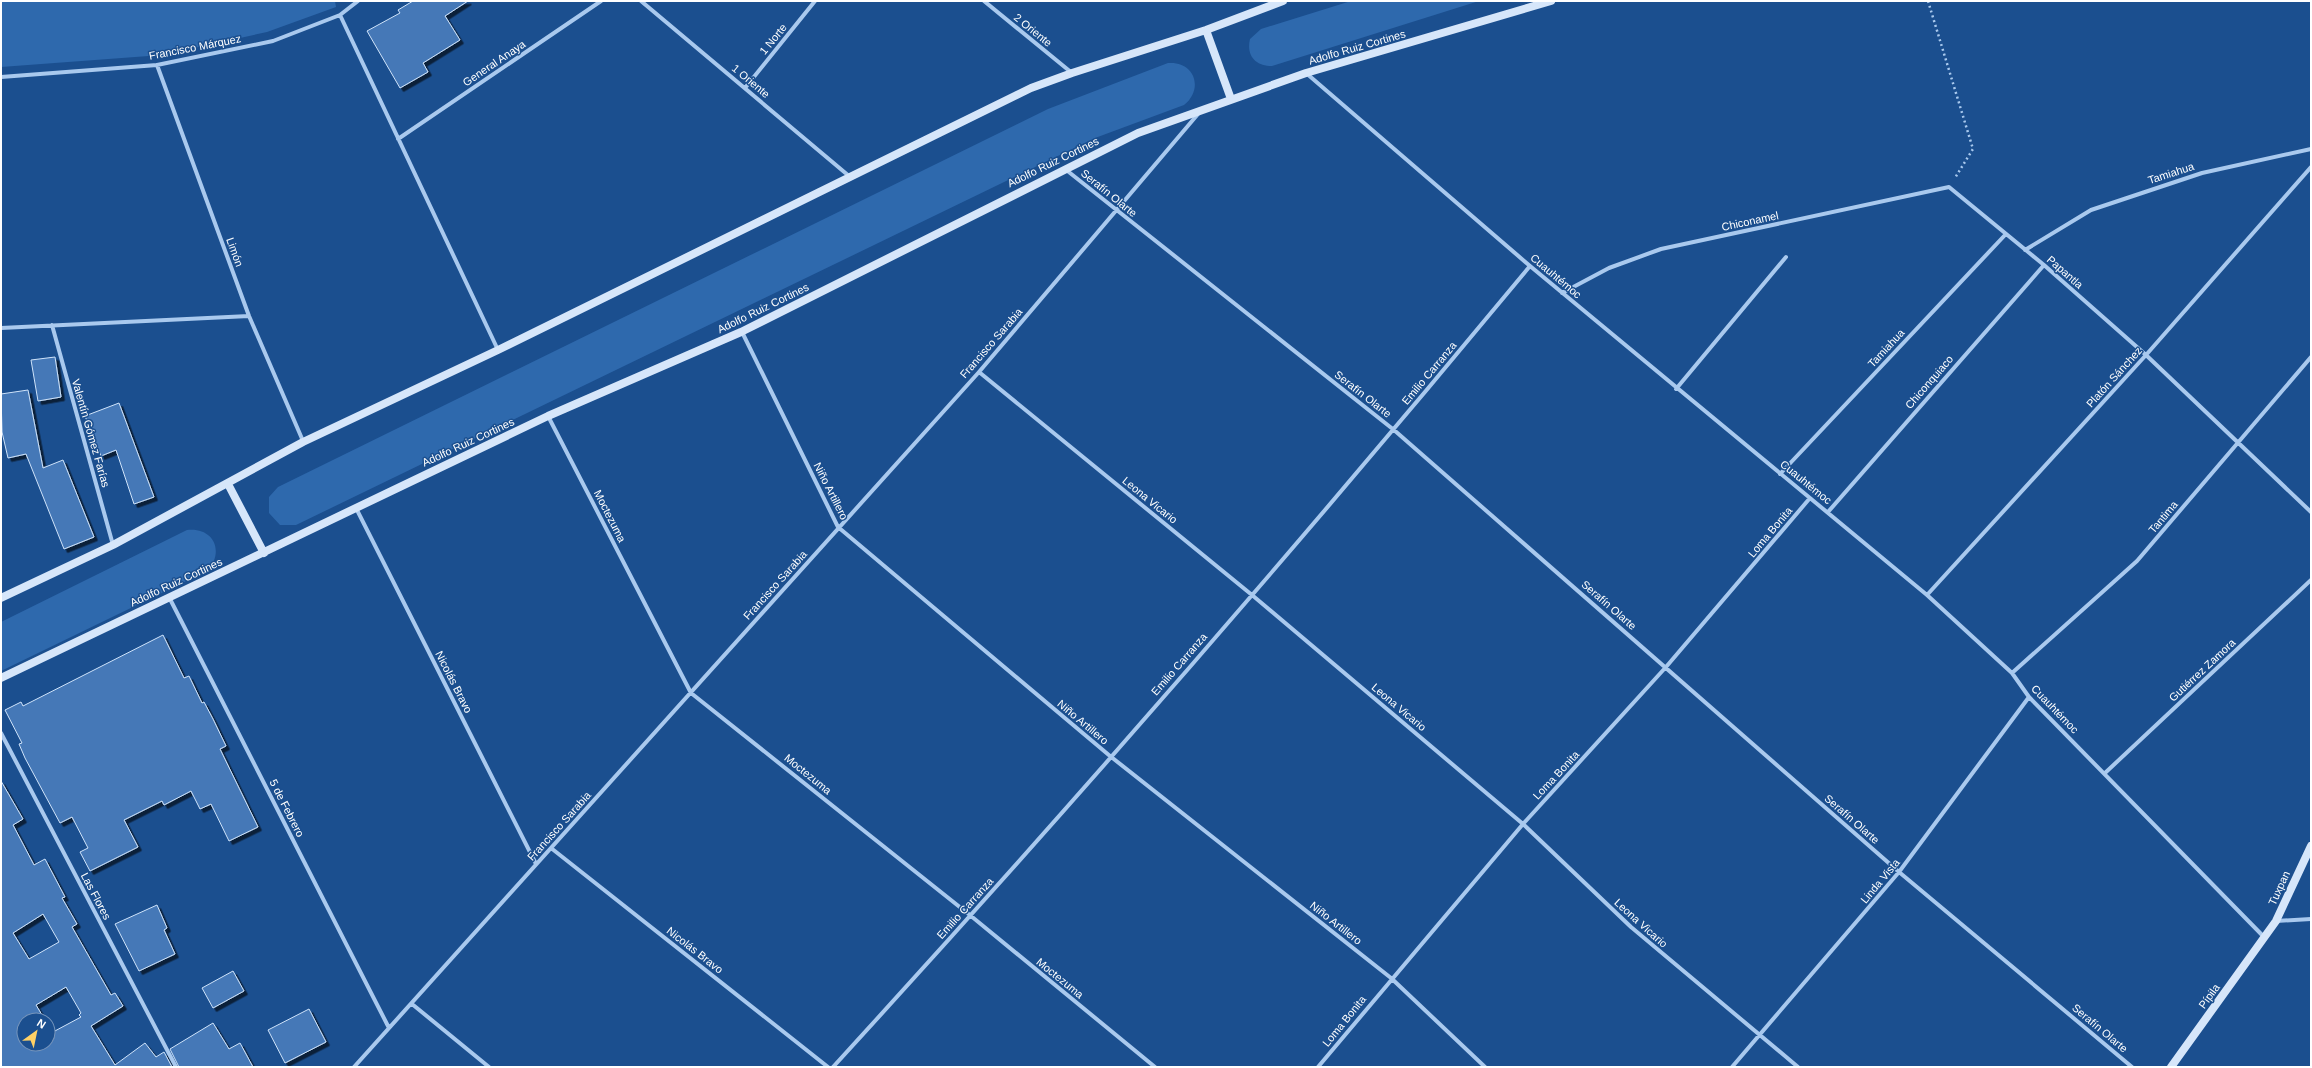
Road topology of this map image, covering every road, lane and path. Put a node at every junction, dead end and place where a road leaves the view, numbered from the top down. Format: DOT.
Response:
graph roads {
  1 [pos="358,1"];
  2 [pos="601,1"];
  3 [pos="641,1"];
  4 [pos="815,1"];
  5 [pos="984,1"];
  6 [pos="1282,1"];
  7 [pos="1551,1"];
  8 [pos="1928,1"];
  9 [pos="340,15"];
  10 [pos="1206,30"];
  11 [pos="157,65"];
  12 [pos="1072,73"];
  13 [pos="1306,73"];
  14 [pos="1,77"];
  15 [pos="745,88"];
  16 [pos="1231,99"];
  17 [pos="1203,108"];
  18 [pos="398,139"];
  19 [pos="2311,149"];
  20 [pos="2311,167"];
  21 [pos="1065,168"];
  22 [pos="849,176"];
  23 [pos="1949,187"];
  24 [pos="1115,210"];
  25 [pos="2005,235"];
  26 [pos="2025,250"];
  27 [pos="1786,257"];
  28 [pos="2044,265"];
  29 [pos="1530,266"];
  30 [pos="1562,293"];
  31 [pos="250,316"];
  32 [pos="52,325"];
  33 [pos="1,328"];
  34 [pos="741,332"];
  35 [pos="498,350"];
  36 [pos="2146,355"];
  37 [pos="2311,357"];
  38 [pos="979,372"];
  39 [pos="1676,389"];
  40 [pos="548,416"];
  41 [pos="1394,430"];
  42 [pos="303,442"];
  43 [pos="2238,442"];
  44 [pos="1780,474"];
  45 [pos="228,484"];
  46 [pos="1810,498"];
  47 [pos="356,508"];
  48 [pos="1828,512"];
  49 [pos="2311,512"];
  50 [pos="838,527"];
  51 [pos="113,545"];
  52 [pos="264,554"];
  53 [pos="2311,580"];
  54 [pos="1252,595"];
  55 [pos="1927,595"];
  56 [pos="169,597"];
  57 [pos="1,598"];
  58 [pos="1666,667"];
  59 [pos="2012,673"];
  60 [pos="1,678"];
  61 [pos="691,692"];
  62 [pos="2029,697"];
  63 [pos="1,733"];
  64 [pos="1110,756"];
  65 [pos="2106,773"];
  66 [pos="1523,824"];
  67 [pos="2311,846"];
  68 [pos="552,848"];
  69 [pos="536,864"];
  70 [pos="1899,872"];
  71 [pos="971,916"];
  72 [pos="2311,919"];
  73 [pos="2276,921"];
  74 [pos="2264,937"];
  75 [pos="1391,978"];
  76 [pos="412,1004"];
  77 [pos="389,1028"];
  78 [pos="1759,1036"];
  79 [pos="176,1067"];
  80 [pos="354,1067"];
  81 [pos="489,1067"];
  82 [pos="828,1067"];
  83 [pos="833,1067"];
  84 [pos="1155,1067"];
  85 [pos="1318,1067"];
  86 [pos="1485,1067"];
  87 [pos="1732,1067"];
  88 [pos="1798,1067"];
  89 [pos="2132,1067"];
  90 [pos="2171,1067"];
  1 -- 9 [label="street, Francisco Márquez"];
  2 -- 18 [label="street, General Anaya"];
  3 -- 15 [label="street, 1 Oriente"];
  4 -- 15 [label="street, 1 Norte"];
  5 -- 12 [label="street, 2 Oriente"];
  6 -- 10 [label="main road"];
  7 -- 13 [label="main road, Adolfo Ruiz Cortines"];
  8 -- 23 [label="path"];
  9 -- 11 [label="street, Francisco Márquez"];
  9 -- 18 [label="street"];
  10 -- 12 [label="main road"];
  10 -- 16 [label="main road"];
  11 -- 14 [label="street, Francisco Márquez"];
  11 -- 31 [label="street, Limón"];
  12 -- 22 [label="main road"];
  13 -- 16 [label="main road, Adolfo Ruiz Cortines"];
  13 -- 29 [label="street, Cuauhtémoc"];
  15 -- 22 [label="street, 1 Oriente"];
  16 -- 17 [label="main road, Adolfo Ruiz Cortines"];
  17 -- 21 [label="main road, Adolfo Ruiz Cortines"];
  17 -- 24 [label="street, Francisco Sarabia"];
  18 -- 35 [label="street"];
  19 -- 26 [label="street, Tamiahua"];
  20 -- 36 [label="street, Platón Sánchez"];
  21 -- 24 [label="street, Serafín Olarte"];
  21 -- 34 [label="main road, Adolfo Ruiz Cortines"];
  22 -- 35 [label="main road"];
  23 -- 25 [label="street, Papantla"];
  23 -- 30 [label="street, Chiconamel"];
  24 -- 38 [label="street, Francisco Sarabia"];
  24 -- 41 [label="street, Serafín Olarte"];
  25 -- 26 [label="street, Papantla"];
  25 -- 44 [label="street, Tamiahua"];
  26 -- 28 [label="street, Papantla"];
  27 -- 39 [label="street"];
  28 -- 36 [label="street, Papantla"];
  28 -- 48 [label="street, Chiconquiaco"];
  29 -- 30 [label="street, Cuauhtémoc"];
  29 -- 41 [label="street, Emilio Carranza"];
  30 -- 39 [label="street, Cuauhtémoc"];
  31 -- 32 [label="street"];
  31 -- 42 [label="street, Limón"];
  32 -- 33 [label="street"];
  32 -- 51 [label="street, Valentín Gómez Farías"];
  34 -- 40 [label="main road, Adolfo Ruiz Cortines"];
  34 -- 50 [label="street, Niño Artillero"];
  35 -- 42 [label="main road"];
  36 -- 43 [label="street, Papantla"];
  36 -- 55 [label="street, Platón Sánchez"];
  37 -- 43 [label="street, Tantima"];
  38 -- 50 [label="street, Francisco Sarabia"];
  38 -- 54 [label="street, Leona Vicario"];
  39 -- 44 [label="street, Cuauhtémoc"];
  40 -- 47 [label="main road, Adolfo Ruiz Cortines"];
  40 -- 61 [label="street, Moctezuma"];
  41 -- 54 [label="street, Emilio Carranza"];
  41 -- 58 [label="street, Serafín Olarte"];
  42 -- 45 [label="main road"];
  43 -- 49 [label="street, Papantla"];
  43 -- 59 [label="street, Tantima"];
  44 -- 46 [label="street, Cuauhtémoc"];
  45 -- 51 [label="main road"];
  45 -- 52 [label="main road"];
  46 -- 48 [label="street, Cuauhtémoc"];
  46 -- 58 [label="street, Loma Bonita"];
  47 -- 52 [label="main road, Adolfo Ruiz Cortines"];
  47 -- 69 [label="street, Nicolás Bravo"];
  48 -- 55 [label="street, Cuauhtémoc"];
  50 -- 61 [label="street, Francisco Sarabia"];
  50 -- 64 [label="street, Niño Artillero"];
  51 -- 57 [label="main road"];
  52 -- 56 [label="main road, Adolfo Ruiz Cortines"];
  53 -- 65 [label="street, Gutiérrez Zamora"];
  54 -- 64 [label="street, Emilio Carranza"];
  54 -- 66 [label="street, Leona Vicario"];
  55 -- 59 [label="street, Cuauhtémoc"];
  56 -- 60 [label="main road, Adolfo Ruiz Cortines"];
  56 -- 77 [label="street, 5 de Febrero"];
  58 -- 66 [label="street, Loma Bonita"];
  58 -- 70 [label="street, Serafín Olarte"];
  59 -- 62 [label="street, Cuauhtémoc"];
  61 -- 68 [label="street, Francisco Sarabia"];
  61 -- 71 [label="street, Moctezuma"];
  62 -- 65 [label="street, Cuauhtémoc"];
  62 -- 70 [label="street, Linda Vista"];
  63 -- 79 [label="street, Las Flores"];
  64 -- 71 [label="street, Emilio Carranza"];
  64 -- 75 [label="street, Niño Artillero"];
  65 -- 74 [label="street, Cuauhtémoc"];
  66 -- 75 [label="street, Loma Bonita"];
  66 -- 78 [label="street, Leona Vicario"];
  67 -- 73 [label="main road, Tuxpan"];
  68 -- 69 [label="street, Francisco Sarabia"];
  68 -- 82 [label="street, Nicolás Bravo"];
  69 -- 76 [label="street, Francisco Sarabia"];
  70 -- 78 [label="street, Linda Vista"];
  70 -- 89 [label="street, Serafín Olarte"];
  71 -- 83 [label="street, Emilio Carranza"];
  71 -- 84 [label="street, Moctezuma"];
  72 -- 73 [label="street"];
  73 -- 74 [label="main road, Tuxpan"];
  74 -- 90 [label="main road, Pípila"];
  75 -- 85 [label="street, Loma Bonita"];
  75 -- 86 [label="street, Niño Artillero"];
  76 -- 77 [label="street, Francisco Sarabia"];
  76 -- 81 [label="street"];
  77 -- 80 [label="street, Francisco Sarabia"];
  78 -- 87 [label="street, Linda Vista"];
  78 -- 88 [label="street, Leona Vicario"];
}
